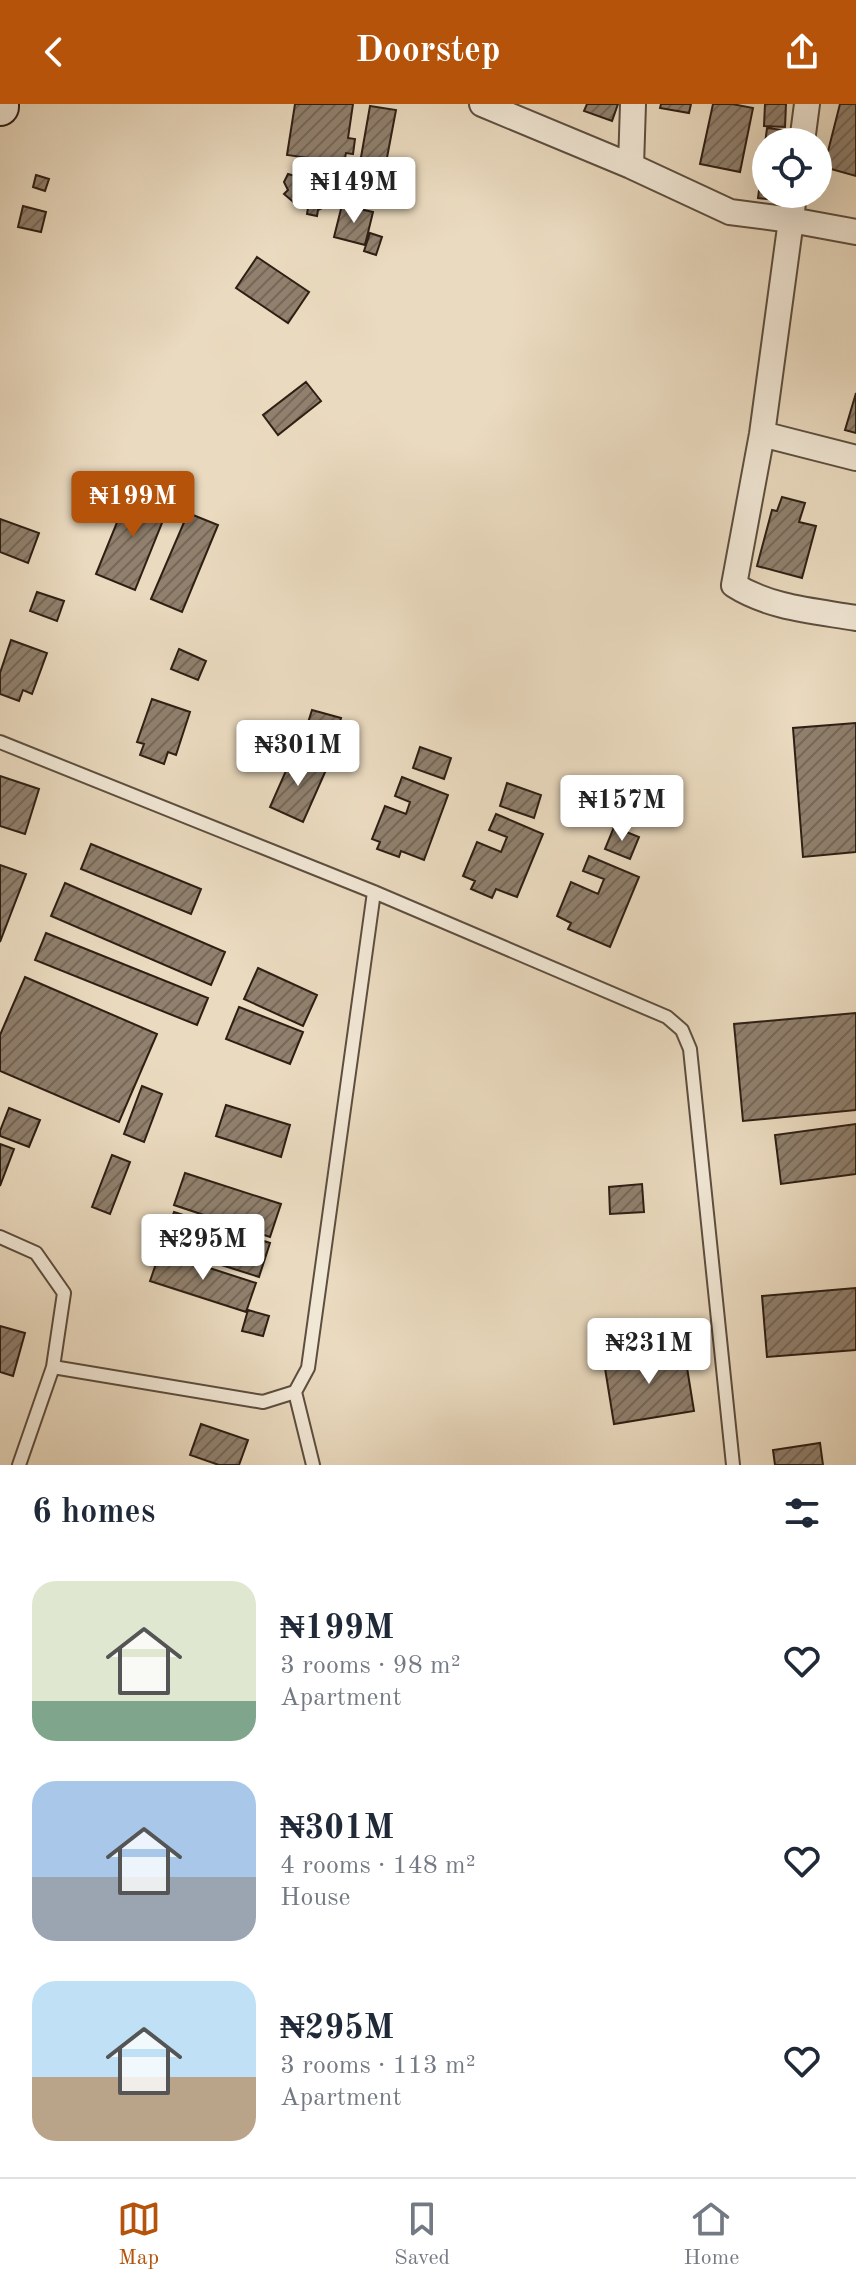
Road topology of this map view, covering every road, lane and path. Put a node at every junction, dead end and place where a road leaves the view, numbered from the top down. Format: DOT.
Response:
graph roads {
  1 [pos="482,104"];
  2 [pos="633,104"];
  3 [pos="807,104"];
  4 [pos="804,128"];
  5 [pos="631,166"];
  6 [pos="792,208"];
  7 [pos="791,220"];
  8 [pos="856,232"];
  9 [pos="762,434"];
  10 [pos="856,458"];
  11 [pos="856,618"];
  12 [pos="0,742"];
  13 [pos="374,892"];
  14 [pos="0,1237"];
  15 [pos="53,1367"];
  16 [pos="295,1392"];
  17 [pos="19,1465"];
  18 [pos="313,1465"];
  19 [pos="733,1465"];
  1 -- 5 [label="street"];
  2 -- 5 [label="street"];
  3 -- 4 [label="street"];
  5 -- 7 [label="street"];
  6 -- 7 [label="street"];
  7 -- 8 [label="street"];
  7 -- 9 [label="street"];
  9 -- 10 [label="street"];
  9 -- 11 [label="street"];
  12 -- 13 [label="lane"];
  13 -- 16 [label="lane"];
  13 -- 19 [label="lane"];
  14 -- 15 [label="lane"];
  15 -- 16 [label="lane"];
  15 -- 17 [label="lane"];
  16 -- 18 [label="lane"];
}
